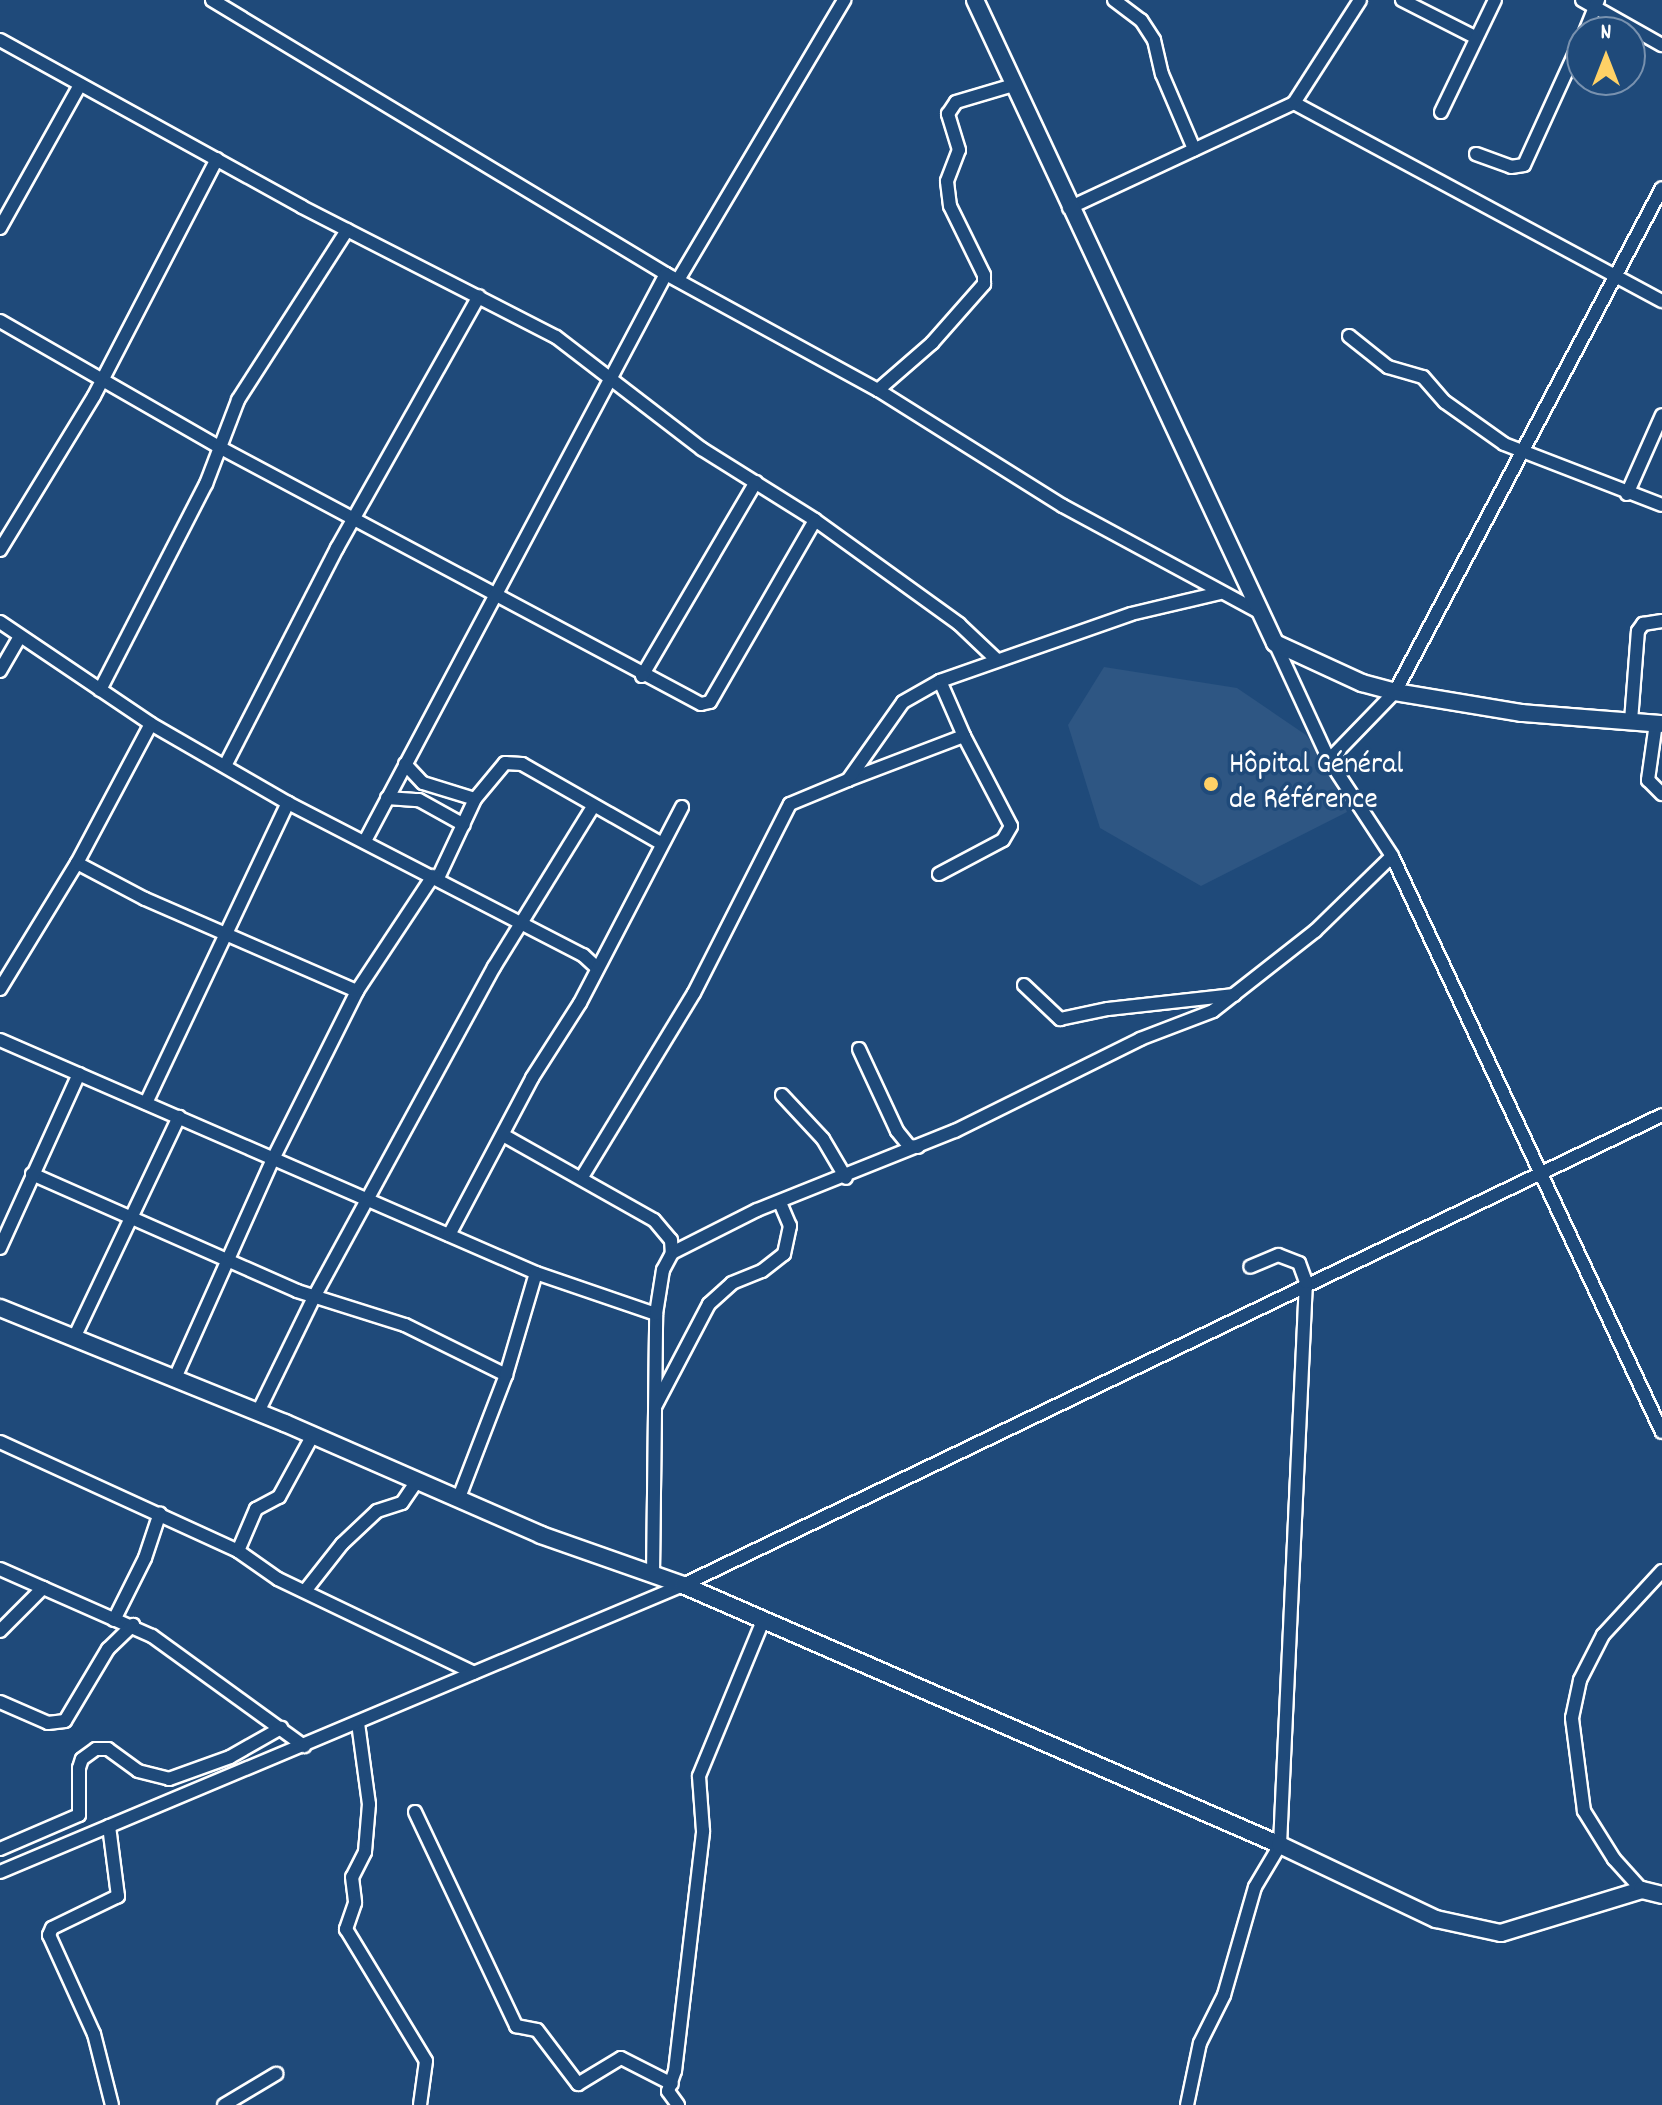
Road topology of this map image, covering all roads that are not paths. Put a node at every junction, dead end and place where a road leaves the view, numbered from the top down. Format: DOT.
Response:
graph roads {
  1 [pos="212,0"];
  2 [pos="844,0"];
  3 [pos="975,0"];
  4 [pos="1114,0"];
  5 [pos="1360,0"];
  6 [pos="1402,0"];
  7 [pos="1495,0"];
  8 [pos="1582,0"];
  9 [pos="1597,4"];
  10 [pos="1475,37"];
  11 [pos="0,40"];
  12 [pos="1662,45"];
  13 [pos="1566,73"];
  14 [pos="80,85"];
  15 [pos="1013,85"];
  16 [pos="1294,103"];
  17 [pos="1441,112"];
  18 [pos="1194,149"];
  19 [pos="1476,154"];
  20 [pos="217,159"];
  21 [pos="1662,188"];
  22 [pos="1069,208"];
  23 [pos="1,222"];
  24 [pos="347,230"];
  25 [pos="1615,273"];
  26 [pos="672,277"];
  27 [pos="479,296"];
  28 [pos="1662,301"];
  29 [pos="0,321"];
  30 [pos="1349,336"];
  31 [pos="102,378"];
  32 [pos="615,378"];
  33 [pos="878,390"];
  34 [pos="1662,415"];
  35 [pos="219,447"];
  36 [pos="1523,451"];
  37 [pos="756,482"];
  38 [pos="1627,494"];
  39 [pos="1662,505"];
  40 [pos="356,516"];
  41 [pos="815,520"];
  42 [pos="0,550"];
  43 [pos="1220,593"];
  44 [pos="496,595"];
  45 [pos="1257,611"];
  46 [pos="1662,621"];
  47 [pos="0,622"];
  48 [pos="20,637"];
  49 [pos="1275,643"];
  50 [pos="996,659"];
  51 [pos="0,671"];
  52 [pos="642,676"];
  53 [pos="940,681"];
  54 [pos="100,690"];
  55 [pos="1395,692"];
  56 [pos="1631,721"];
  57 [pos="151,724"];
  58 [pos="1659,724"];
  59 [pos="964,736"];
  60 [pos="1329,760"];
  61 [pos="226,764"];
  62 [pos="405,764"];
  63 [pos="848,780"];
  64 [pos="1662,794"];
  65 [pos="387,798"];
  66 [pos="475,799"];
  67 [pos="288,803"];
  68 [pos="593,807"];
  69 [pos="682,807"];
  70 [pos="464,825"];
  71 [pos="365,841"];
  72 [pos="662,844"];
  73 [pos="1392,856"];
  74 [pos="77,863"];
  75 [pos="939,874"];
  76 [pos="436,877"];
  77 [pos="522,925"];
  78 [pos="228,936"];
  79 [pos="597,968"];
  80 [pos="1024,985"];
  81 [pos="0,989"];
  82 [pos="357,991"];
  83 [pos="1237,995"];
  84 [pos="0,1040"];
  85 [pos="859,1049"];
  86 [pos="79,1074"];
  87 [pos="782,1095"];
  88 [pos="146,1103"];
  89 [pos="1662,1115"];
  90 [pos="179,1117"];
  91 [pos="503,1135"];
  92 [pos="918,1147"];
  93 [pos="273,1159"];
  94 [pos="1542,1172"];
  95 [pos="32,1174"];
  96 [pos="582,1177"];
  97 [pos="846,1178"];
  98 [pos="366,1199"];
  99 [pos="780,1203"];
  100 [pos="130,1216"];
  101 [pos="449,1235"];
  102 [pos="0,1248"];
  103 [pos="672,1253"];
  104 [pos="230,1260"];
  105 [pos="1250,1267"];
  106 [pos="536,1273"];
  107 [pos="1306,1282"];
  108 [pos="314,1297"];
  109 [pos="0,1308"];
  110 [pos="656,1314"];
  111 [pos="74,1338"];
  112 [pos="506,1375"];
  113 [pos="175,1378"];
  114 [pos="655,1408"];
  115 [pos="258,1412"];
  116 [pos="1662,1432"];
  117 [pos="313,1435"];
  118 [pos="0,1442"];
  119 [pos="416,1482"];
  120 [pos="458,1500"];
  121 [pos="160,1513"];
  122 [pos="238,1551"];
  123 [pos="0,1569"];
  124 [pos="1662,1571"];
  125 [pos="653,1575"];
  126 [pos="683,1585"];
  127 [pos="43,1588"];
  128 [pos="305,1591"];
  129 [pos="114,1620"];
  130 [pos="762,1623"];
  131 [pos="133,1625"];
  132 [pos="0,1631"];
  133 [pos="474,1673"];
  134 [pos="0,1702"];
  135 [pos="358,1723"];
  136 [pos="281,1728"];
  137 [pos="304,1746"];
  138 [pos="415,1812"];
  139 [pos="109,1826"];
  140 [pos="1280,1845"];
  141 [pos="0,1849"];
  142 [pos="2,1867"];
  143 [pos="1642,1890"];
  144 [pos="1662,1895"];
  145 [pos="276,2074"];
  146 [pos="672,2084"];
  147 [pos="112,2105"];
  148 [pos="224,2105"];
  149 [pos="420,2105"];
  150 [pos="678,2105"];
  151 [pos="1187,2105"];
  1 -- 26 [label="street"];
  2 -- 26 [label="street"];
  3 -- 15 [label="main road"];
  4 -- 18 [label="street"];
  5 -- 16 [label="street"];
  6 -- 10 [label="street"];
  7 -- 10 [label="street"];
  8 -- 9 [label="street"];
  9 -- 12 [label="street"];
  10 -- 17 [label="street"];
  11 -- 14 [label="street"];
  13 -- 19 [label="street"];
  14 -- 20 [label="street"];
  14 -- 23 [label="street"];
  15 -- 22 [label="main road"];
  15 -- 33 [label="street"];
  16 -- 18 [label="street"];
  16 -- 25 [label="street"];
  18 -- 22 [label="street"];
  20 -- 24 [label="street"];
  20 -- 31 [label="street"];
  21 -- 25 [label="street"];
  22 -- 45 [label="main road"];
  24 -- 27 [label="street"];
  24 -- 35 [label="street"];
  25 -- 28 [label="street"];
  25 -- 36 [label="street"];
  26 -- 32 [label="street"];
  26 -- 33 [label="street"];
  27 -- 32 [label="street"];
  27 -- 40 [label="street"];
  29 -- 31 [label="street"];
  30 -- 36 [label="street"];
  31 -- 35 [label="street"];
  31 -- 42 [label="street"];
  32 -- 37 [label="street"];
  32 -- 44 [label="street"];
  33 -- 43 [label="street"];
  34 -- 38 [label="street"];
  35 -- 40 [label="street"];
  35 -- 54 [label="street"];
  36 -- 38 [label="street"];
  36 -- 55 [label="street"];
  37 -- 41 [label="street"];
  37 -- 52 [label="street"];
  38 -- 39 [label="street"];
  40 -- 44 [label="street"];
  40 -- 61 [label="street"];
  41 -- 50 [label="street"];
  41 -- 52 [label="street"];
  43 -- 45 [label="street"];
  43 -- 50 [label="street"];
  44 -- 52 [label="street"];
  44 -- 62 [label="street"];
  45 -- 49 [label="main road"];
  46 -- 56 [label="street"];
  47 -- 48 [label="street"];
  48 -- 51 [label="street"];
  48 -- 54 [label="street"];
  49 -- 55 [label="main road"];
  49 -- 60 [label="street"];
  50 -- 53 [label="street"];
  53 -- 59 [label="street"];
  53 -- 63 [label="street"];
  54 -- 57 [label="street"];
  55 -- 56 [label="main road"];
  55 -- 60 [label="street"];
  56 -- 58 [label="main road"];
  57 -- 61 [label="street"];
  57 -- 74 [label="street"];
  58 -- 64 [label="street"];
  59 -- 63 [label="street"];
  59 -- 75 [label="street"];
  60 -- 73 [label="street"];
  61 -- 67 [label="street"];
  62 -- 65 [label="street"];
  62 -- 66 [label="street"];
  63 -- 96 [label="street"];
  65 -- 70 [label="street"];
  65 -- 71 [label="street"];
  66 -- 68 [label="street"];
  66 -- 70 [label="street"];
  67 -- 71 [label="street"];
  67 -- 78 [label="street"];
  68 -- 72 [label="street"];
  68 -- 77 [label="street"];
  69 -- 72 [label="street"];
  70 -- 76 [label="street"];
  71 -- 76 [label="street"];
  72 -- 79 [label="street"];
  73 -- 83 [label="street"];
  73 -- 94 [label="street"];
  74 -- 78 [label="street"];
  74 -- 81 [label="street"];
  76 -- 77 [label="street"];
  76 -- 82 [label="street"];
  77 -- 79 [label="street"];
  77 -- 98 [label="street"];
  78 -- 82 [label="street"];
  78 -- 88 [label="street"];
  79 -- 91 [label="street"];
  80 -- 83 [label="street"];
  82 -- 93 [label="street"];
  83 -- 92 [label="street"];
  84 -- 86 [label="street"];
  85 -- 92 [label="street"];
  86 -- 88 [label="street"];
  86 -- 95 [label="street"];
  87 -- 97 [label="street"];
  88 -- 90 [label="street"];
  89 -- 94 [label="street"];
  90 -- 93 [label="street"];
  90 -- 100 [label="street"];
  91 -- 96 [label="street"];
  91 -- 101 [label="street"];
  92 -- 97 [label="street"];
  93 -- 98 [label="street"];
  93 -- 104 [label="street"];
  94 -- 107 [label="street"];
  94 -- 116 [label="street"];
  95 -- 100 [label="street"];
  95 -- 102 [label="street"];
  96 -- 103 [label="street"];
  97 -- 99 [label="street"];
  98 -- 101 [label="street"];
  98 -- 108 [label="street"];
  99 -- 103 [label="street"];
  99 -- 114 [label="street"];
  100 -- 104 [label="street"];
  100 -- 111 [label="street"];
  101 -- 106 [label="street"];
  103 -- 110 [label="street"];
  104 -- 108 [label="street"];
  104 -- 113 [label="street"];
  105 -- 107 [label="street"];
  106 -- 110 [label="street"];
  106 -- 112 [label="street"];
  107 -- 126 [label="street"];
  107 -- 140 [label="street"];
  108 -- 112 [label="street"];
  108 -- 115 [label="street"];
  109 -- 111 [label="main road"];
  110 -- 114 [label="street"];
  111 -- 113 [label="main road"];
  112 -- 120 [label="street"];
  113 -- 115 [label="main road"];
  114 -- 125 [label="street"];
  115 -- 117 [label="main road"];
  117 -- 119 [label="main road"];
  117 -- 122 [label="street"];
  118 -- 121 [label="street"];
  119 -- 120 [label="main road"];
  119 -- 128 [label="street"];
  120 -- 125 [label="main road"];
  121 -- 122 [label="street"];
  121 -- 129 [label="street"];
  122 -- 128 [label="street"];
  123 -- 127 [label="street"];
  124 -- 143 [label="street"];
  125 -- 126 [label="main road"];
  126 -- 130 [label="main road"];
  126 -- 133 [label="street"];
  127 -- 129 [label="street"];
  127 -- 132 [label="street"];
  128 -- 133 [label="street"];
  129 -- 131 [label="street"];
  130 -- 140 [label="main road"];
  130 -- 146 [label="street"];
  131 -- 134 [label="street"];
  131 -- 136 [label="street"];
  133 -- 135 [label="street"];
  135 -- 137 [label="street"];
  135 -- 149 [label="street"];
  136 -- 137 [label="street"];
  136 -- 141 [label="street"];
  137 -- 139 [label="street"];
  138 -- 146 [label="street"];
  139 -- 142 [label="street"];
  139 -- 147 [label="street"];
  140 -- 143 [label="main road"];
  140 -- 151 [label="street"];
  143 -- 144 [label="main road"];
  145 -- 148 [label="street"];
  146 -- 150 [label="street"];
}
